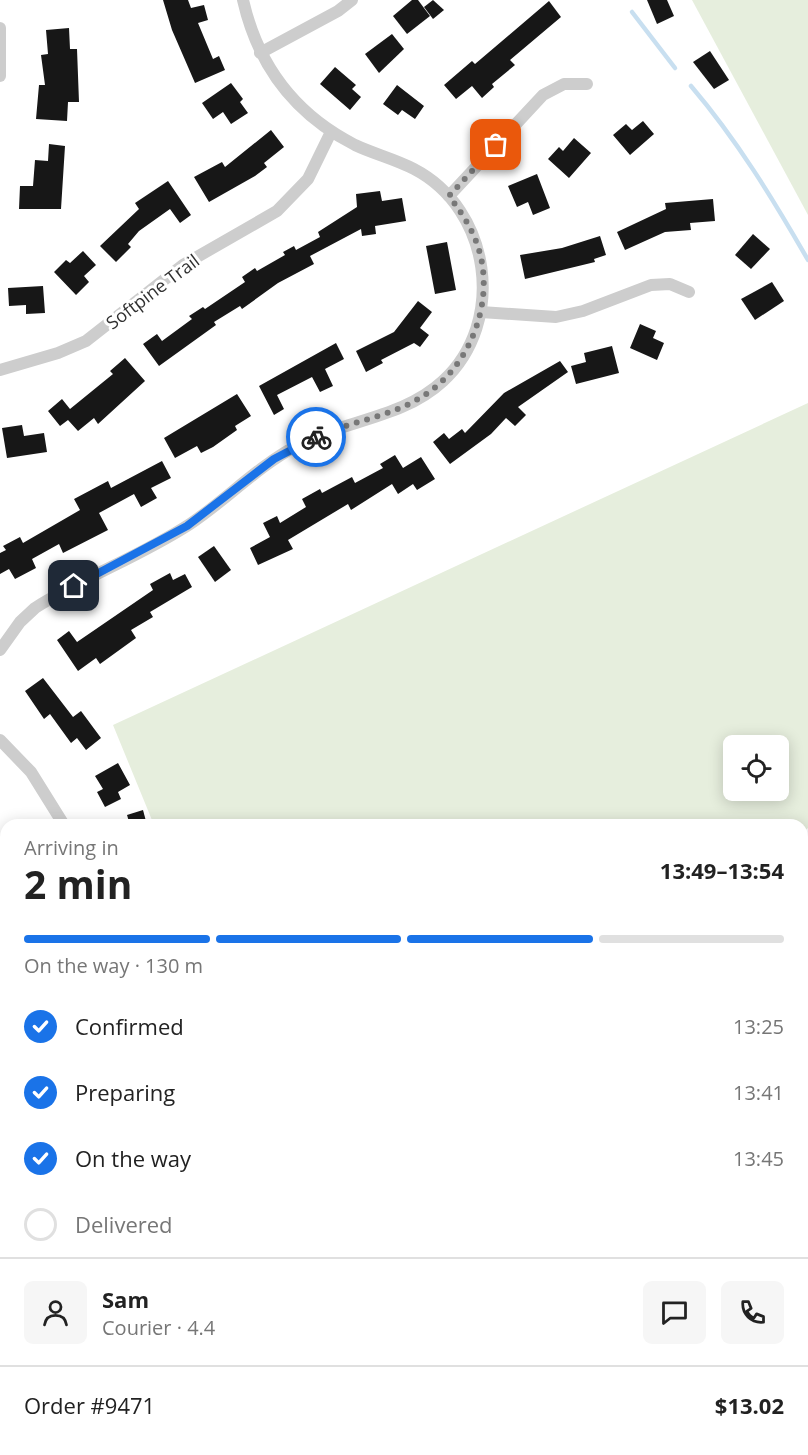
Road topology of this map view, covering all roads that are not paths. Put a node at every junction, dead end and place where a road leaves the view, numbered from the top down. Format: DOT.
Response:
graph roads {
  1 [pos="243,0"];
  2 [pos="352,0"];
  3 [pos="0,28"];
  4 [pos="260,53"];
  5 [pos="0,76"];
  6 [pos="587,84"];
  7 [pos="332,132"];
  8 [pos="449,196"];
  9 [pos="690,292"];
  10 [pos="481,312"];
  11 [pos="0,370"];
  12 [pos="0,650"];
  13 [pos="0,740"];
  14 [pos="60,819"];
  1 -- 4 [label="street"];
  2 -- 4 [label="street"];
  3 -- 5 [label="street"];
  4 -- 7 [label="street"];
  6 -- 8 [label="street"];
  7 -- 8 [label="street"];
  7 -- 11 [label="street, Softpine Trail"];
  8 -- 10 [label="street"];
  9 -- 10 [label="street"];
  10 -- 12 [label="street"];
  13 -- 14 [label="street"];
}
